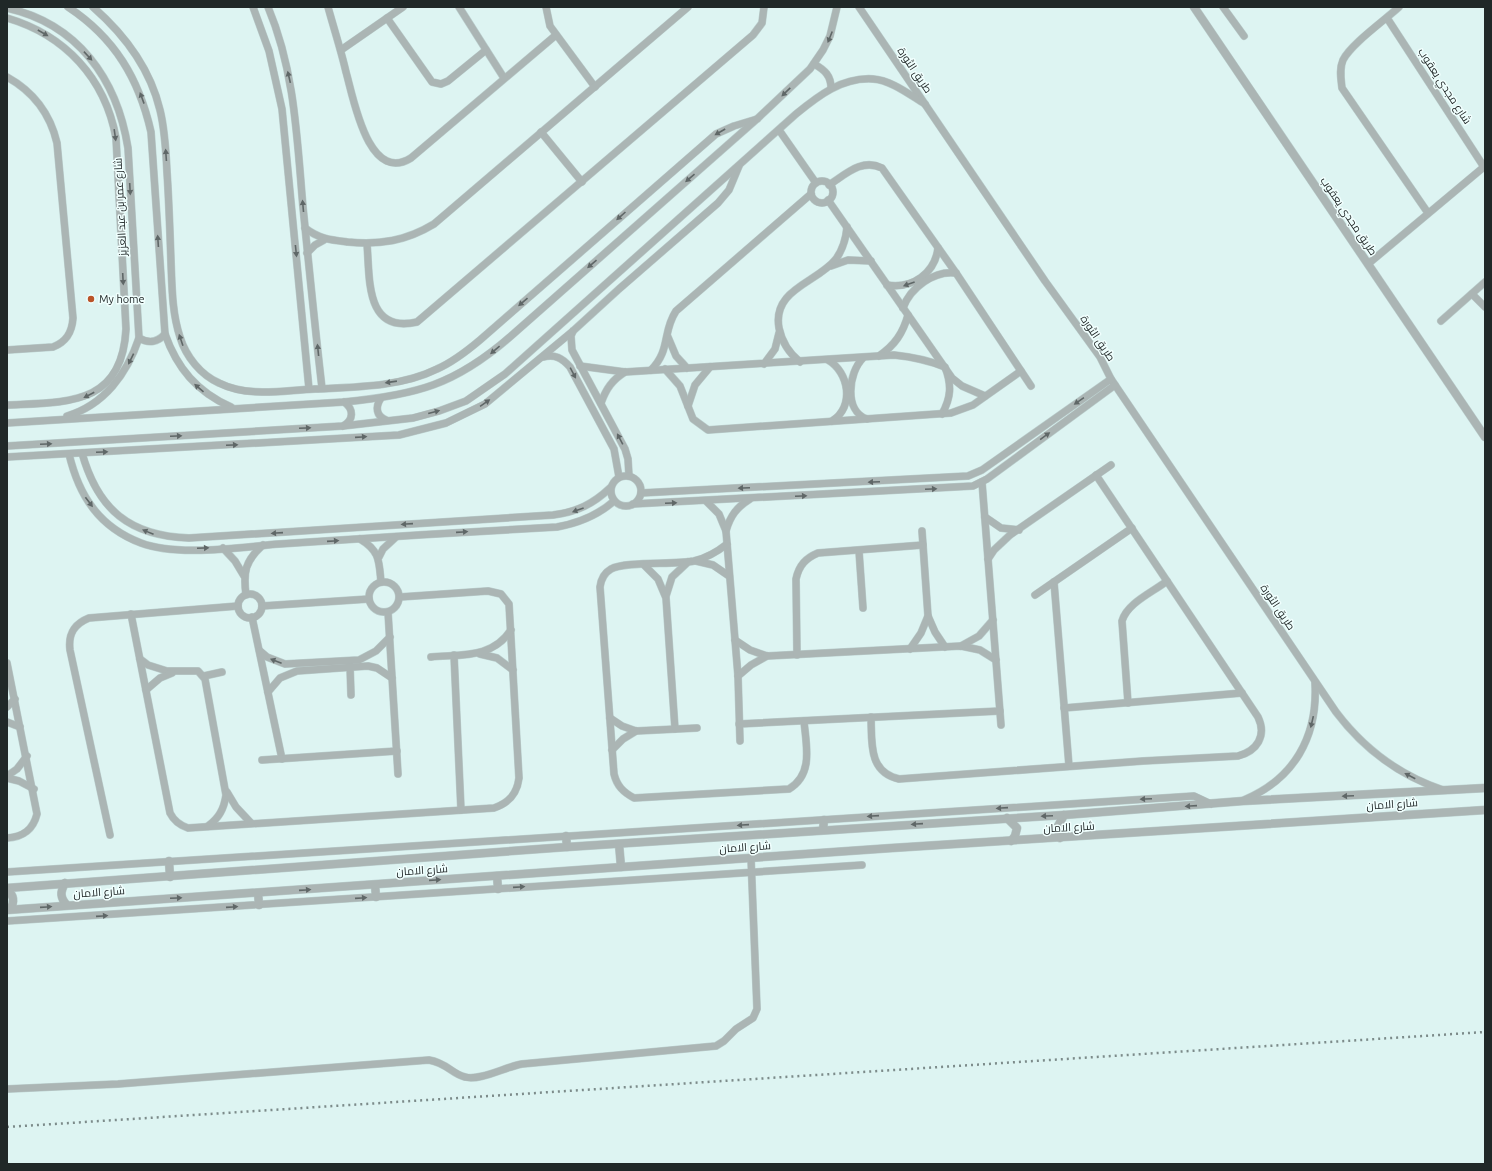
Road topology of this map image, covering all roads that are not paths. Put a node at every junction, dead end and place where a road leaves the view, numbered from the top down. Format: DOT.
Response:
graph roads {
  1 [pos="68,7"];
  2 [pos="93,7"];
  3 [pos="253,7"];
  4 [pos="268,7"];
  5 [pos="328,7"];
  6 [pos="402,7"];
  7 [pos="459,7"];
  8 [pos="546,7"];
  9 [pos="688,7"];
  10 [pos="764,7"];
  11 [pos="837,7"];
  12 [pos="859,7"];
  13 [pos="1194,7"];
  14 [pos="1222,7"];
  15 [pos="1400,7"];
  16 [pos="7,8"];
  17 [pos="7,18"];
  18 [pos="387,18"];
  19 [pos="1387,18"];
  20 [pos="121,34"];
  21 [pos="556,35"];
  22 [pos="1244,36"];
  23 [pos="111,44"];
  24 [pos="340,50"];
  25 [pos="486,50"];
  26 [pos="814,64"];
  27 [pos="7,77"];
  28 [pos="504,78"];
  29 [pos="595,87"];
  30 [pos="831,88"];
  31 [pos="925,104"];
  32 [pos="757,119"];
  33 [pos="164,130"];
  34 [pos="778,130"];
  35 [pos="151,132"];
  36 [pos="541,132"];
  37 [pos="739,165"];
  38 [pos="1485,166"];
  39 [pos="300,172"];
  40 [pos="288,173"];
  41 [pos="582,182"];
  42 [pos="816,183"];
  43 [pos="829,185"];
  44 [pos="811,194"];
  45 [pos="828,200"];
  46 [pos="170,210"];
  47 [pos="156,211"];
  48 [pos="1428,213"];
  49 [pos="847,227"];
  50 [pos="305,228"];
  51 [pos="324,240"];
  52 [pos="367,244"];
  53 [pos="938,248"];
  54 [pos="307,254"];
  55 [pos="871,261"];
  56 [pos="1368,264"];
  57 [pos="827,267"];
  58 [pos="956,273"];
  59 [pos="610,280"];
  60 [pos="1485,282"];
  61 [pos="887,285"];
  62 [pos="619,289"];
  63 [pos="172,290"];
  64 [pos="162,291"];
  65 [pos="1472,294"];
  66 [pos="137,303"];
  67 [pos="124,304"];
  68 [pos="1485,307"];
  69 [pos="906,312"];
  70 [pos="1441,321"];
  71 [pos="573,331"];
  72 [pos="779,331"];
  73 [pos="667,333"];
  74 [pos="165,334"];
  75 [pos="139,338"];
  76 [pos="7,350"];
  77 [pos="542,357"];
  78 [pos="877,357"];
  79 [pos="863,358"];
  80 [pos="828,360"];
  81 [pos="800,362"];
  82 [pos="764,364"];
  83 [pos="580,366"];
  84 [pos="710,367"];
  85 [pos="945,367"];
  86 [pos="687,368"];
  87 [pos="651,370"];
  88 [pos="664,370"];
  89 [pos="1021,371"];
  90 [pos="625,372"];
  91 [pos="505,374"];
  92 [pos="1110,379"];
  93 [pos="512,382"];
  94 [pos="1115,385"];
  95 [pos="1031,386"];
  96 [pos="322,388"];
  97 [pos="309,389"];
  98 [pos="985,396"];
  99 [pos="381,398"];
  100 [pos="344,402"];
  101 [pos="601,403"];
  102 [pos="7,405"];
  103 [pos="233,408"];
  104 [pos="687,408"];
  105 [pos="942,414"];
  106 [pos="868,419"];
  107 [pos="54,420"];
  108 [pos="386,420"];
  109 [pos="831,422"];
  110 [pos="7,423"];
  111 [pos="343,426"];
  112 [pos="148,437"];
  113 [pos="1485,437"];
  114 [pos="7,446"];
  115 [pos="149,449"];
  116 [pos="82,453"];
  117 [pos="69,454"];
  118 [pos="7,457"];
  119 [pos="1111,465"];
  120 [pos="629,476"];
  121 [pos="1096,476"];
  122 [pos="618,477"];
  123 [pos="982,482"];
  124 [pos="610,488"];
  125 [pos="641,493"];
  126 [pos="752,498"];
  127 [pos="614,500"];
  128 [pos="706,501"];
  129 [pos="632,504"];
  130 [pos="985,517"];
  131 [pos="1132,528"];
  132 [pos="1019,530"];
  133 [pos="726,531"];
  134 [pos="922,531"];
  135 [pos="396,537"];
  136 [pos="360,539"];
  137 [pos="727,544"];
  138 [pos="264,545"];
  139 [pos="923,545"];
  140 [pos="223,548"];
  141 [pos="859,550"];
  142 [pos="379,557"];
  143 [pos="988,559"];
  144 [pos="691,561"];
  145 [pos="644,565"];
  146 [pos="244,576"];
  147 [pos="729,576"];
  148 [pos="1167,581"];
  149 [pos="381,582"];
  150 [pos="1054,582"];
  151 [pos="246,595"];
  152 [pos="1035,595"];
  153 [pos="400,597"];
  154 [pos="666,598"];
  155 [pos="369,599"];
  156 [pos="238,606"];
  157 [pos="262,606"];
  158 [pos="862,608"];
  159 [pos="388,612"];
  160 [pos="131,614"];
  161 [pos="928,616"];
  162 [pos="252,617"];
  163 [pos="993,620"];
  164 [pos="511,630"];
  165 [pos="390,636"];
  166 [pos="735,640"];
  167 [pos="946,646"];
  168 [pos="961,646"];
  169 [pos="910,648"];
  170 [pos="260,651"];
  171 [pos="478,653"];
  172 [pos="454,655"];
  173 [pos="797,655"];
  174 [pos="431,656"];
  175 [pos="767,656"];
  176 [pos="140,659"];
  177 [pos="996,660"];
  178 [pos="7,663"];
  179 [pos="350,666"];
  180 [pos="513,670"];
  181 [pos="176,672"];
  182 [pos="222,672"];
  183 [pos="204,676"];
  184 [pos="738,676"];
  185 [pos="392,678"];
  186 [pos="1315,683"];
  187 [pos="146,690"];
  188 [pos="268,692"];
  189 [pos="1242,693"];
  190 [pos="351,695"];
  191 [pos="15,699"];
  192 [pos="1128,703"];
  193 [pos="7,707"];
  194 [pos="1064,708"];
  195 [pos="1000,711"];
  196 [pos="871,717"];
  197 [pos="610,718"];
  198 [pos="804,720"];
  199 [pos="7,722"];
  200 [pos="740,724"];
  201 [pos="1001,725"];
  202 [pos="20,727"];
  203 [pos="697,728"];
  204 [pos="675,729"];
  205 [pos="636,730"];
  206 [pos="740,741"];
  207 [pos="612,750"];
  208 [pos="397,751"];
  209 [pos="26,756"];
  210 [pos="282,759"];
  211 [pos="262,760"];
  212 [pos="1069,766"];
  213 [pos="398,774"];
  214 [pos="7,777"];
  215 [pos="225,788"];
  216 [pos="1485,788"];
  217 [pos="34,789"];
  218 [pos="1446,791"];
  219 [pos="1243,801"];
  220 [pos="1211,804"];
  221 [pos="461,810"];
  222 [pos="1485,810"];
  223 [pos="1064,815"];
  224 [pos="1007,818"];
  225 [pos="824,820"];
  226 [pos="251,823"];
  227 [pos="207,826"];
  228 [pos="823,830"];
  229 [pos="110,835"];
  230 [pos="566,836"];
  231 [pos="7,838"];
  232 [pos="1060,838"];
  233 [pos="1011,841"];
  234 [pos="619,844"];
  235 [pos="567,847"];
  236 [pos="751,858"];
  237 [pos="169,861"];
  238 [pos="862,864"];
  239 [pos="621,867"];
  240 [pos="7,872"];
  241 [pos="751,872"];
  242 [pos="497,876"];
  243 [pos="170,877"];
  244 [pos="65,883"];
  245 [pos="375,885"];
  246 [pos="7,889"];
  247 [pos="498,889"];
  248 [pos="258,893"];
  249 [pos="376,897"];
  250 [pos="67,905"];
  251 [pos="259,905"];
  252 [pos="9,909"];
  253 [pos="7,922"];
  254 [pos="7,1089"];
  1 -- 23 [label="street"];
  2 -- 20 [label="street"];
  3 -- 40 [label="street"];
  39 -- 4 [label="street, one-way"];
  5 -- 24 [label="street"];
  6 -- 18 [label="street"];
  7 -- 25 [label="street"];
  8 -- 21 [label="street"];
  9 -- 29 [label="street"];
  10 -- 41 [label="street"];
  11 -- 26 [label="street, one-way"];
  12 -- 31 [label="street, طريق الثورة"];
  13 -- 56 [label="street, طريق مجدي يعقوب"];
  14 -- 22 [label="street"];
  15 -- 19 [label="street"];
  16 -- 66 [label="street, شارع عمر بن عبد العزيز, one-way"];
  17 -- 67 [label="street, one-way"];
  18 -- 24 [label="street"];
  18 -- 25 [label="street"];
  19 -- 38 [label="street, شارع مجدي يعقوب"];
  19 -- 48 [label="street"];
  20 -- 23 [label="street"];
  20 -- 33 [label="street"];
  21 -- 28 [label="street"];
  21 -- 29 [label="street"];
  35 -- 23 [label="street, one-way"];
  24 -- 28 [label="street"];
  25 -- 28 [label="street"];
  26 -- 30 [label="street"];
  26 -- 32 [label="street, one-way"];
  27 -- 76 [label="street"];
  29 -- 36 [label="street"];
  30 -- 31 [label="street"];
  30 -- 34 [label="street"];
  31 -- 92 [label="street, طريق الثورة"];
  32 -- 96 [label="street, one-way"];
  32 -- 99 [label="street, one-way"];
  33 -- 35 [label="street"];
  46 -- 33 [label="street, one-way"];
  34 -- 37 [label="street"];
  34 -- 42 [label="street"];
  35 -- 47 [label="street"];
  36 -- 41 [label="street"];
  36 -- 52 [label="street"];
  37 -- 59 [label="street"];
  37 -- 62 [label="street"];
  38 -- 48 [label="street"];
  39 -- 40 [label="street"];
  50 -- 39 [label="street, one-way"];
  40 -- 97 [label="street, one-way"];
  41 -- 52 [label="street"];
  42 -- 43 [label="street"];
  42 -- 44 [label="street"];
  43 -- 45 [label="street"];
  43 -- 53 [label="street"];
  44 -- 45 [label="street"];
  44 -- 73 [label="street"];
  45 -- 49 [label="street"];
  46 -- 47 [label="street"];
  46 -- 63 [label="street"];
  64 -- 47 [label="street, one-way"];
  48 -- 56 [label="street"];
  49 -- 55 [label="street"];
  49 -- 57 [label="street"];
  50 -- 51 [label="street"];
  50 -- 54 [label="street"];
  51 -- 52 [label="street"];
  51 -- 54 [label="street"];
  53 -- 58 [label="street"];
  53 -- 61 [label="street, one-way"];
  96 -- 54 [label="street, one-way"];
  55 -- 57 [label="street"];
  55 -- 61 [label="street"];
  56 -- 113 [label="street, طريق مجدي يعقوب"];
  57 -- 72 [label="street"];
  58 -- 69 [label="street"];
  58 -- 89 [label="street"];
  59 -- 62 [label="street"];
  59 -- 91 [label="street"];
  60 -- 65 [label="street"];
  61 -- 69 [label="street"];
  62 -- 71 [label="street"];
  63 -- 64 [label="street"];
  97 -- 63 [label="street, one-way"];
  64 -- 74 [label="street"];
  65 -- 68 [label="street"];
  65 -- 70 [label="street"];
  66 -- 67 [label="street"];
  66 -- 75 [label="street, شارع عمر بن عبد العزيز"];
  67 -- 102 [label="street, one-way"];
  69 -- 78 [label="street"];
  69 -- 85 [label="street"];
  71 -- 77 [label="street"];
  71 -- 83 [label="street"];
  72 -- 81 [label="street"];
  72 -- 82 [label="street"];
  73 -- 86 [label="street"];
  73 -- 87 [label="street"];
  74 -- 75 [label="street"];
  103 -- 74 [label="street, one-way"];
  75 -- 107 [label="street, شارع عمر بن عبد العزيز, one-way"];
  77 -- 93 [label="street"];
  77 -- 122 [label="street, one-way"];
  78 -- 79 [label="street"];
  78 -- 85 [label="street"];
  79 -- 80 [label="street"];
  79 -- 106 [label="street"];
  80 -- 81 [label="street"];
  80 -- 109 [label="street"];
  81 -- 82 [label="street"];
  82 -- 84 [label="street"];
  83 -- 90 [label="street"];
  83 -- 101 [label="street"];
  84 -- 86 [label="street"];
  84 -- 104 [label="street"];
  85 -- 98 [label="street"];
  85 -- 105 [label="street"];
  86 -- 88 [label="street"];
  87 -- 88 [label="street"];
  87 -- 90 [label="street"];
  88 -- 104 [label="street"];
  89 -- 95 [label="street"];
  89 -- 98 [label="street"];
  90 -- 101 [label="street"];
  91 -- 93 [label="street"];
  108 -- 91 [label="street, one-way"];
  92 -- 94 [label="street, طريق الثورة"];
  92 -- 125 [label="street, one-way"];
  115 -- 93 [label="street, one-way"];
  123 -- 94 [label="street, one-way"];
  94 -- 186 [label="street, طريق الثورة"];
  96 -- 97 [label="street"];
  98 -- 105 [label="street"];
  99 -- 100 [label="street"];
  99 -- 108 [label="street"];
  100 -- 103 [label="street"];
  100 -- 111 [label="street"];
  120 -- 101 [label="street, one-way"];
  103 -- 107 [label="street"];
  104 -- 109 [label="street"];
  105 -- 106 [label="street"];
  106 -- 109 [label="street"];
  107 -- 110 [label="street"];
  108 -- 111 [label="street"];
  112 -- 111 [label="street, one-way"];
  114 -- 112 [label="street, one-way"];
  112 -- 115 [label="street"];
  116 -- 115 [label="street, one-way"];
  116 -- 117 [label="street"];
  124 -- 116 [label="street, one-way"];
  117 -- 118 [label="street"];
  117 -- 140 [label="street, one-way"];
  119 -- 121 [label="street"];
  120 -- 122 [label="street"];
  120 -- 125 [label="street"];
  121 -- 131 [label="street"];
  121 -- 132 [label="street"];
  122 -- 124 [label="street"];
  126 -- 123 [label="street, one-way"];
  123 -- 130 [label="street"];
  124 -- 127 [label="street"];
  125 -- 129 [label="street"];
  126 -- 128 [label="street"];
  126 -- 133 [label="street"];
  127 -- 129 [label="street"];
  135 -- 127 [label="street, one-way"];
  129 -- 128 [label="street, one-way"];
  128 -- 133 [label="street"];
  130 -- 132 [label="street"];
  130 -- 143 [label="street"];
  131 -- 148 [label="street"];
  131 -- 150 [label="street"];
  132 -- 143 [label="street"];
  133 -- 137 [label="street"];
  134 -- 139 [label="street"];
  135 -- 136 [label="street"];
  135 -- 142 [label="street"];
  138 -- 136 [label="street, one-way"];
  136 -- 142 [label="street"];
  137 -- 144 [label="street"];
  137 -- 147 [label="street"];
  138 -- 140 [label="street"];
  138 -- 146 [label="street"];
  139 -- 141 [label="street"];
  139 -- 161 [label="street"];
  140 -- 146 [label="street"];
  141 -- 158 [label="street"];
  141 -- 173 [label="street"];
  142 -- 149 [label="street"];
  143 -- 163 [label="street"];
  144 -- 145 [label="street"];
  144 -- 147 [label="street"];
  144 -- 154 [label="street"];
  145 -- 154 [label="street"];
  145 -- 197 [label="street"];
  146 -- 151 [label="street"];
  147 -- 166 [label="street"];
  148 -- 189 [label="street"];
  148 -- 192 [label="street"];
  149 -- 153 [label="street"];
  149 -- 155 [label="street"];
  150 -- 152 [label="street"];
  150 -- 194 [label="street"];
  151 -- 156 [label="street"];
  151 -- 157 [label="street"];
  153 -- 159 [label="street"];
  153 -- 164 [label="street"];
  154 -- 204 [label="street"];
  155 -- 157 [label="street"];
  155 -- 159 [label="street"];
  156 -- 160 [label="street"];
  156 -- 162 [label="street"];
  157 -- 162 [label="street"];
  159 -- 165 [label="street"];
  160 -- 176 [label="street"];
  160 -- 229 [label="street"];
  161 -- 167 [label="street"];
  161 -- 169 [label="street"];
  162 -- 170 [label="street"];
  163 -- 168 [label="street"];
  163 -- 177 [label="street"];
  164 -- 171 [label="street"];
  164 -- 180 [label="street"];
  165 -- 170 [label="street, one-way"];
  165 -- 185 [label="street"];
  166 -- 175 [label="street"];
  166 -- 184 [label="street"];
  167 -- 168 [label="street"];
  167 -- 169 [label="street"];
  168 -- 177 [label="street"];
  169 -- 173 [label="street"];
  170 -- 188 [label="street"];
  171 -- 172 [label="street"];
  171 -- 180 [label="street"];
  172 -- 174 [label="street"];
  172 -- 221 [label="street"];
  173 -- 175 [label="street"];
  175 -- 184 [label="street"];
  176 -- 181 [label="street"];
  176 -- 187 [label="street"];
  177 -- 195 [label="street"];
  178 -- 191 [label="street"];
  179 -- 185 [label="street"];
  179 -- 188 [label="street"];
  179 -- 190 [label="street"];
  180 -- 221 [label="street"];
  181 -- 183 [label="street"];
  181 -- 187 [label="street"];
  182 -- 183 [label="street"];
  183 -- 215 [label="street"];
  184 -- 200 [label="street"];
  185 -- 208 [label="street"];
  218 -- 186 [label="street, طريق الثورة, one-way"];
  186 -- 219 [label="street, one-way"];
  187 -- 227 [label="street"];
  188 -- 210 [label="street"];
  189 -- 192 [label="street"];
  189 -- 212 [label="street"];
  191 -- 193 [label="street"];
  191 -- 202 [label="street"];
  192 -- 194 [label="street"];
  194 -- 212 [label="street"];
  195 -- 196 [label="street"];
  195 -- 201 [label="street"];
  196 -- 198 [label="street"];
  196 -- 212 [label="street"];
  197 -- 205 [label="street"];
  197 -- 207 [label="street"];
  198 -- 200 [label="street"];
  198 -- 207 [label="street"];
  199 -- 202 [label="street"];
  200 -- 206 [label="street"];
  202 -- 209 [label="street"];
  203 -- 204 [label="street"];
  204 -- 205 [label="street"];
  205 -- 207 [label="street"];
  208 -- 210 [label="street"];
  208 -- 213 [label="street"];
  209 -- 214 [label="street"];
  209 -- 217 [label="street"];
  210 -- 211 [label="street"];
  214 -- 217 [label="street"];
  215 -- 226 [label="street"];
  215 -- 227 [label="street"];
  216 -- 218 [label="street, شارع الامان"];
  217 -- 231 [label="street"];
  218 -- 219 [label="street, شارع الامان, one-way"];
  219 -- 220 [label="street, شارع الامان"];
  220 -- 223 [label="street, شارع الامان, one-way"];
  220 -- 225 [label="street, one-way"];
  221 -- 226 [label="street"];
  222 -- 232 [label="street, شارع الامان"];
  223 -- 224 [label="street, شارع الامان, one-way"];
  223 -- 232 [label="street"];
  224 -- 228 [label="street, شارع الامان, one-way"];
  224 -- 233 [label="street"];
  225 -- 228 [label="street"];
  225 -- 230 [label="street, one-way"];
  226 -- 227 [label="street"];
  228 -- 234 [label="street, شارع الامان"];
  230 -- 235 [label="street"];
  230 -- 237 [label="street"];
  232 -- 233 [label="street, شارع الامان"];
  233 -- 236 [label="street, شارع الامان"];
  234 -- 235 [label="street, شارع الامان"];
  234 -- 239 [label="street"];
  235 -- 243 [label="street, شارع الامان"];
  236 -- 239 [label="street, شارع الامان"];
  236 -- 241 [label="street"];
  237 -- 240 [label="street"];
  237 -- 243 [label="street"];
  238 -- 241 [label="street"];
  239 -- 242 [label="street, شارع الامان"];
  247 -- 241 [label="street, one-way"];
  241 -- 254 [label="street"];
  245 -- 242 [label="street, شارع الامان, one-way"];
  242 -- 247 [label="street"];
  243 -- 244 [label="street, شارع الامان"];
  244 -- 246 [label="street, شارع الامان"];
  244 -- 250 [label="street"];
  248 -- 245 [label="street, شارع الامان, one-way"];
  245 -- 249 [label="street"];
  246 -- 252 [label="street"];
  247 -- 249 [label="street"];
  250 -- 248 [label="street, شارع الامان, one-way"];
  248 -- 251 [label="street"];
  251 -- 249 [label="street, one-way"];
  252 -- 250 [label="street, شارع الامان, one-way"];
  253 -- 251 [label="street, one-way"];
}
